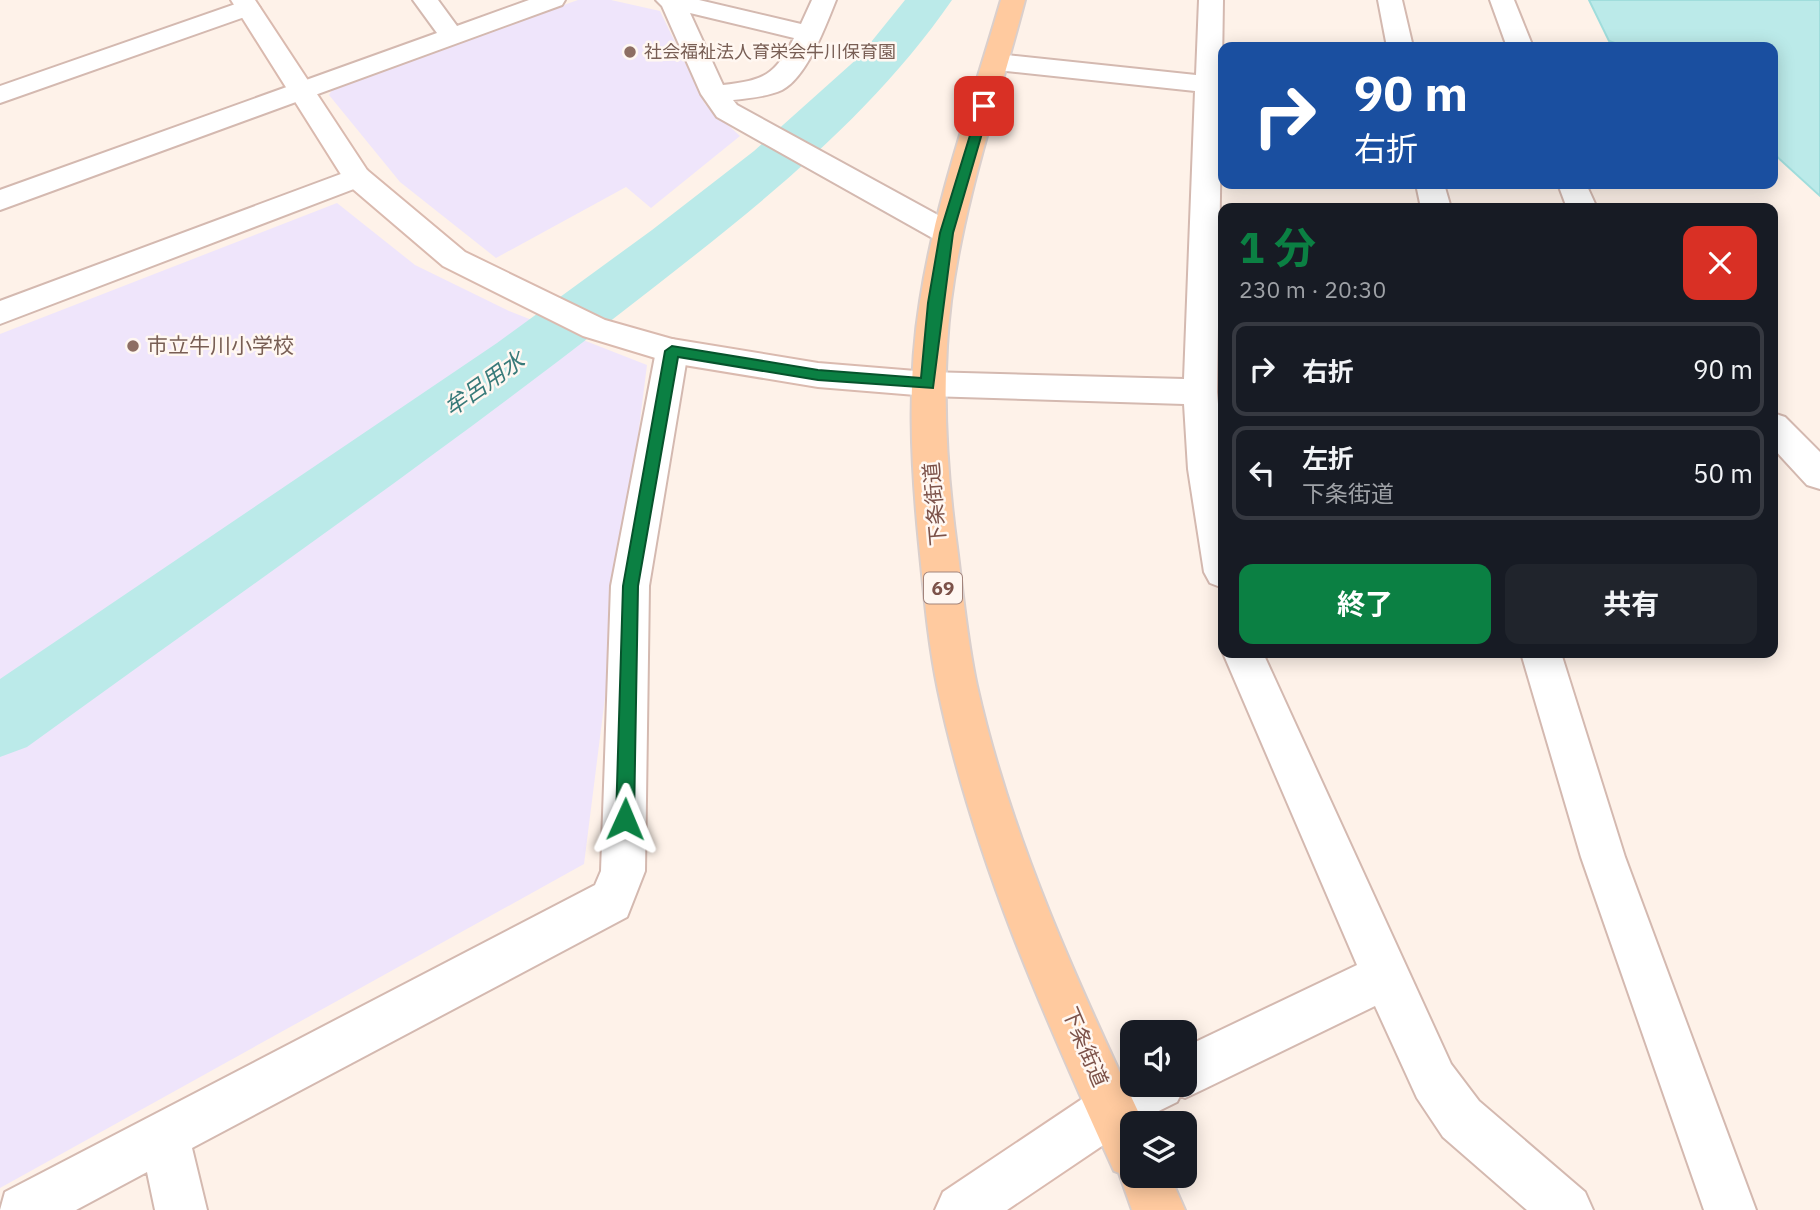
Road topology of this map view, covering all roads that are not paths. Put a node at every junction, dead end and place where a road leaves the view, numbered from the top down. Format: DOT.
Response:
graph roads {
  1 [pos="425,0"];
  2 [pos="554,0"];
  3 [pos="670,0"];
  4 [pos="824,0"];
  5 [pos="1013,0"];
  6 [pos="1211,0"];
  7 [pos="1390,0"];
  8 [pos="1502,0"];
  9 [pos="245,4"];
  10 [pos="809,34"];
  11 [pos="452,36"];
  12 [pos="1399,42"];
  13 [pos="1518,42"];
  14 [pos="997,62"];
  15 [pos="1210,85"];
  16 [pos="299,91"];
  17 [pos="714,94"];
  18 [pos="0,95"];
  19 [pos="357,177"];
  20 [pos="0,200"];
  21 [pos="1215,220"];
  22 [pos="947,233"];
  23 [pos="0,313"];
  24 [pos="672,351"];
  25 [pos="928,384"];
  26 [pos="1200,393"];
  27 [pos="1778,431"];
  28 [pos="1820,475"];
  29 [pos="1218,542"];
  30 [pos="1245,658"];
  31 [pos="1543,658"];
  32 [pos="1387,979"];
  33 [pos="1197,1067"];
  34 [pos="1136,1097"];
  35 [pos="1112,1109"];
  36 [pos="1120,1127"];
  37 [pos="164,1137"];
  38 [pos="1149,1188"];
  39 [pos="23,1210"];
  40 [pos="181,1210"];
  41 [pos="961,1210"];
  42 [pos="1159,1210"];
  43 [pos="1567,1210"];
  44 [pos="1730,1210"];
  1 -- 11 [label="street"];
  2 -- 11 [label="street"];
  3 -- 10 [label="street"];
  3 -- 17 [label="street"];
  4 -- 10 [label="street"];
  5 -- 14 [label="main road, 下条街道 / 69"];
  6 -- 15 [label="street"];
  7 -- 12 [label="street"];
  8 -- 13 [label="street"];
  9 -- 16 [label="street"];
  9 -- 18 [label="street"];
  10 -- 17 [label="street"];
  11 -- 16 [label="street"];
  14 -- 15 [label="street"];
  14 -- 22 [label="main road, 下条街道 / 69"];
  15 -- 21 [label="street"];
  16 -- 19 [label="street"];
  16 -- 20 [label="street"];
  17 -- 22 [label="street"];
  19 -- 23 [label="street"];
  19 -- 24 [label="street"];
  21 -- 26 [label="street"];
  22 -- 25 [label="main road, 下条街道 / 69"];
  24 -- 25 [label="street"];
  24 -- 37 [label="street"];
  25 -- 26 [label="street"];
  25 -- 35 [label="main road, 下条街道 / 69"];
  26 -- 29 [label="street"];
  27 -- 28 [label="street"];
  30 -- 32 [label="street"];
  31 -- 44 [label="street"];
  32 -- 33 [label="street"];
  32 -- 43 [label="street"];
  34 -- 35 [label="street"];
  35 -- 36 [label="main road, 下条街道 / 69"];
  35 -- 41 [label="street"];
  37 -- 39 [label="street"];
  37 -- 40 [label="street"];
  38 -- 42 [label="main road"];
}
